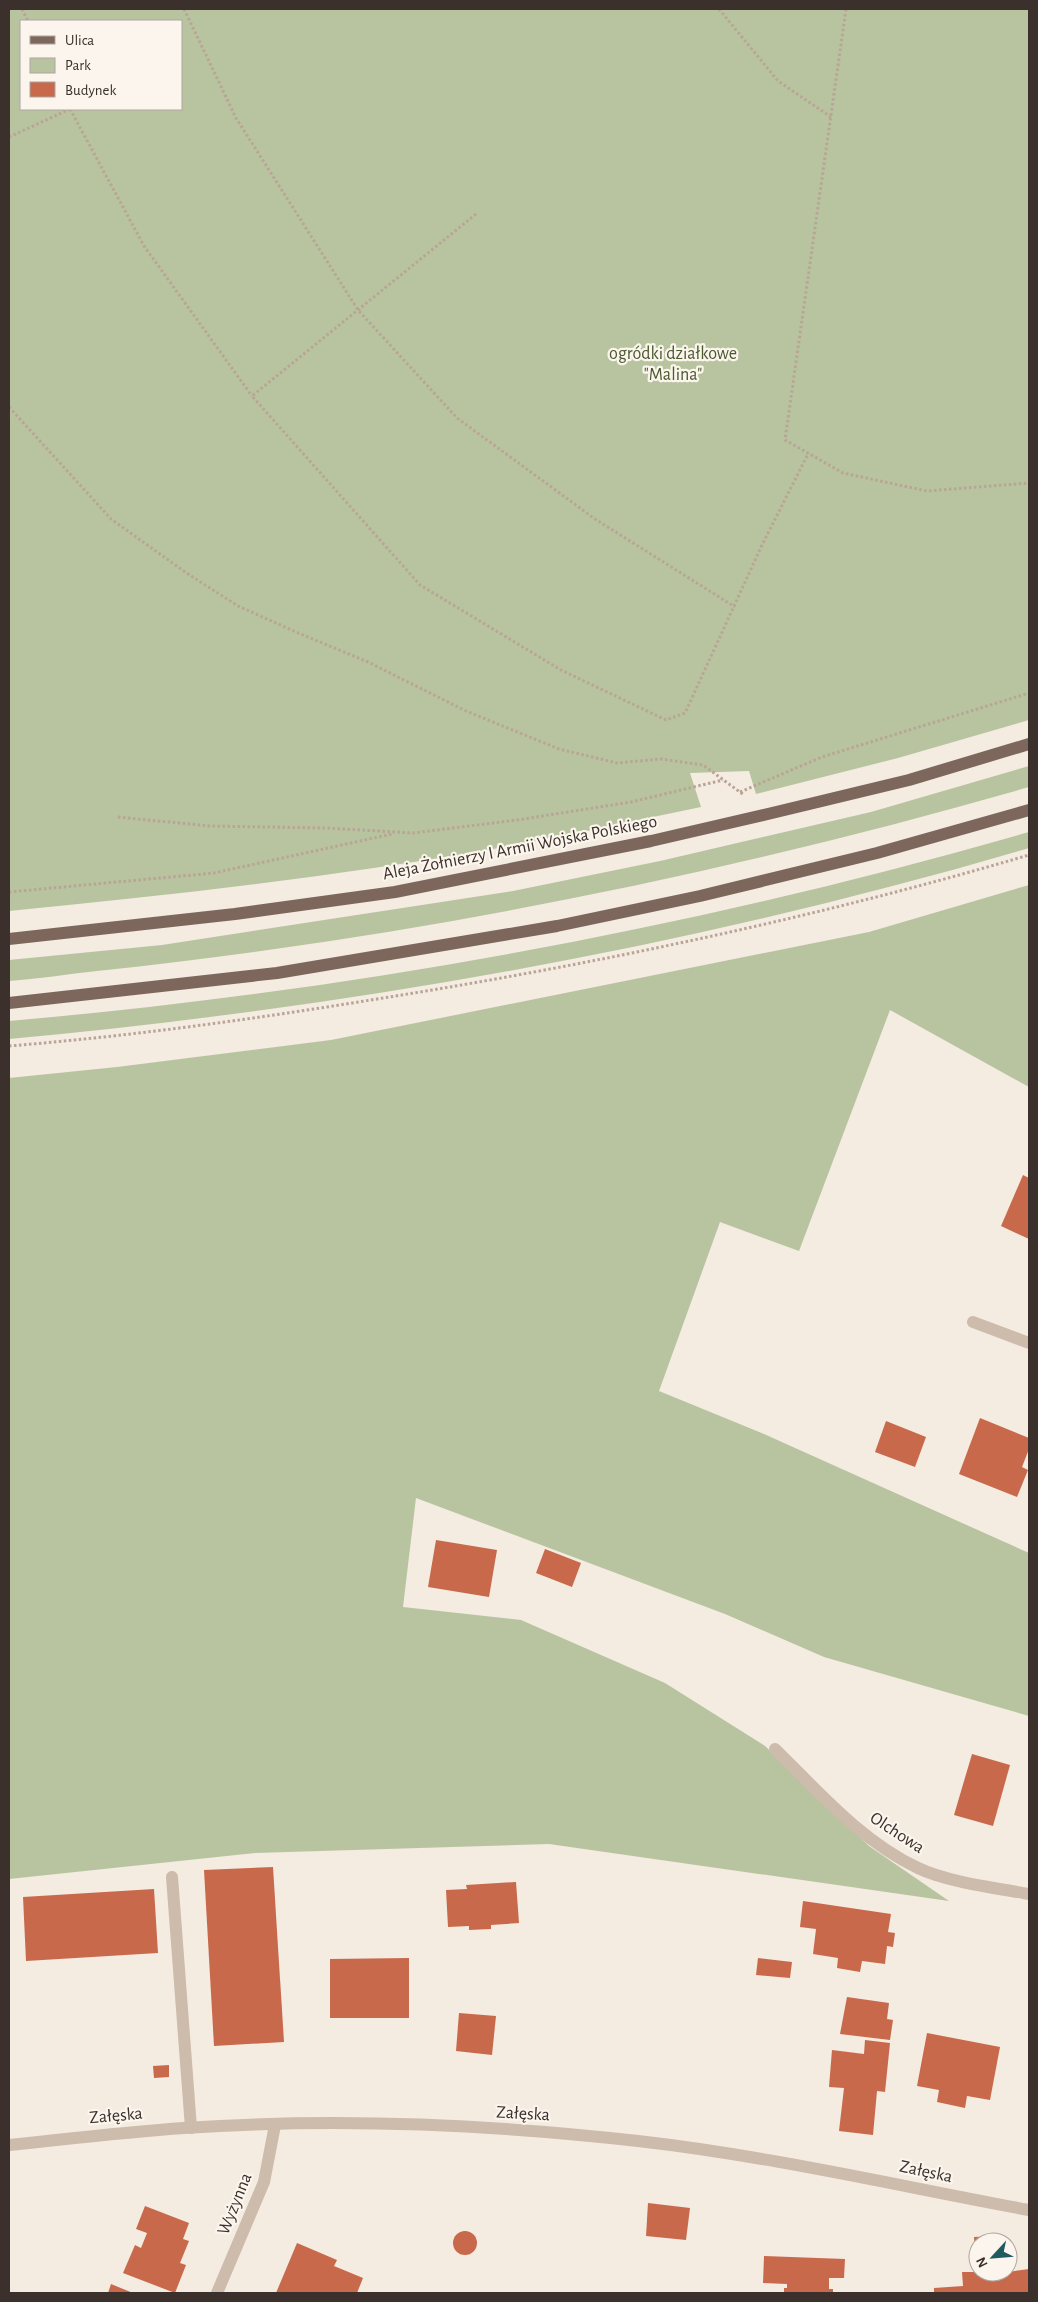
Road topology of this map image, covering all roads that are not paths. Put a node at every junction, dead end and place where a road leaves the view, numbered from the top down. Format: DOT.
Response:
graph roads {
  1 [pos="1029,744"];
  2 [pos="1029,810"];
  3 [pos="9,939"];
  4 [pos="9,1003"];
  5 [pos="974,1322"];
  6 [pos="1029,1343"];
  7 [pos="775,1749"];
  8 [pos="172,1877"];
  9 [pos="1029,1894"];
  10 [pos="275,2125"];
  11 [pos="191,2128"];
  12 [pos="9,2145"];
  13 [pos="1029,2210"];
  14 [pos="217,2293"];
  1 -- 3 [label="main road, Aleja Żołnierzy I Armii Wojska Polskiego"];
  2 -- 4 [label="main road"];
  5 -- 6 [label="street"];
  7 -- 9 [label="street, Olchowa"];
  8 -- 11 [label="street"];
  10 -- 11 [label="street, Załęska"];
  10 -- 13 [label="street, Załęska"];
  10 -- 14 [label="street, Wyżynna"];
  11 -- 12 [label="street, Załęska"];
}
